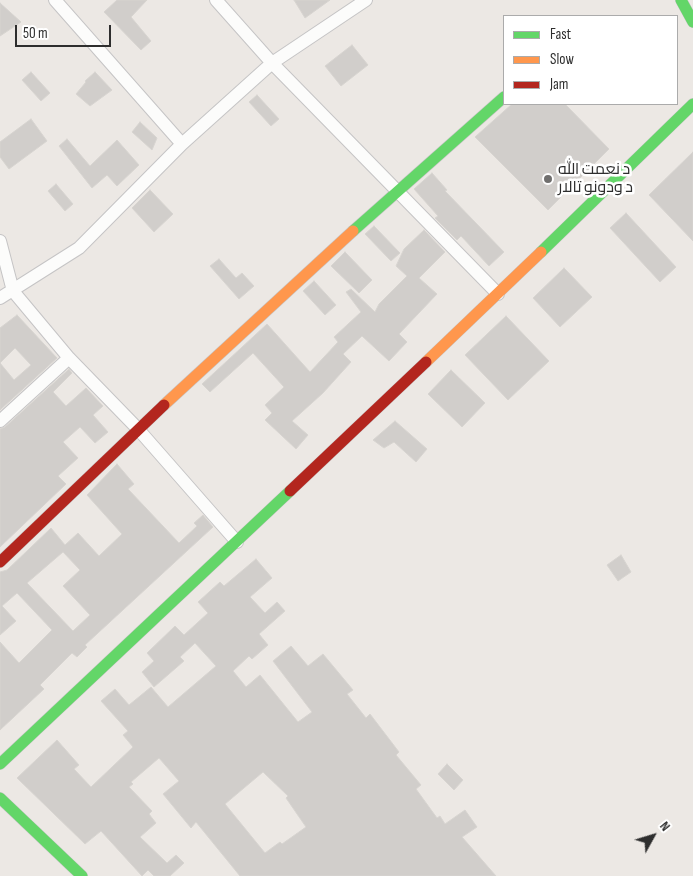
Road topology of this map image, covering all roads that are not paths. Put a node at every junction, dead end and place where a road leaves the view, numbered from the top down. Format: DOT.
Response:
graph roads {
  1 [pos="55,0"];
  2 [pos="216,0"];
  3 [pos="366,0"];
  4 [pos="681,0"];
  5 [pos="693,22"];
  6 [pos="272,63"];
  7 [pos="503,98"];
  8 [pos="693,104"];
  9 [pos="182,144"];
  10 [pos="396,191"];
  11 [pos="0,241"];
  12 [pos="13,290"];
  13 [pos="498,294"];
  14 [pos="0,298"];
  15 [pos="69,358"];
  16 [pos="0,421"];
  17 [pos="138,429"];
  18 [pos="237,542"];
  19 [pos="0,562"];
  20 [pos="0,764"];
  21 [pos="0,798"];
  22 [pos="82,876"];
  1 -- 9 [label="street"];
  2 -- 6 [label="street"];
  3 -- 6 [label="street"];
  4 -- 5 [label="main road"];
  6 -- 9 [label="street"];
  6 -- 10 [label="street"];
  7 -- 10 [label="main road"];
  8 -- 13 [label="main road"];
  9 -- 12 [label="street"];
  10 -- 13 [label="street"];
  10 -- 17 [label="main road"];
  11 -- 12 [label="street"];
  12 -- 14 [label="street"];
  12 -- 15 [label="street"];
  13 -- 18 [label="main road"];
  15 -- 16 [label="street"];
  15 -- 17 [label="street"];
  17 -- 18 [label="street"];
  17 -- 19 [label="main road"];
  18 -- 20 [label="main road"];
  21 -- 22 [label="main road"];
}
